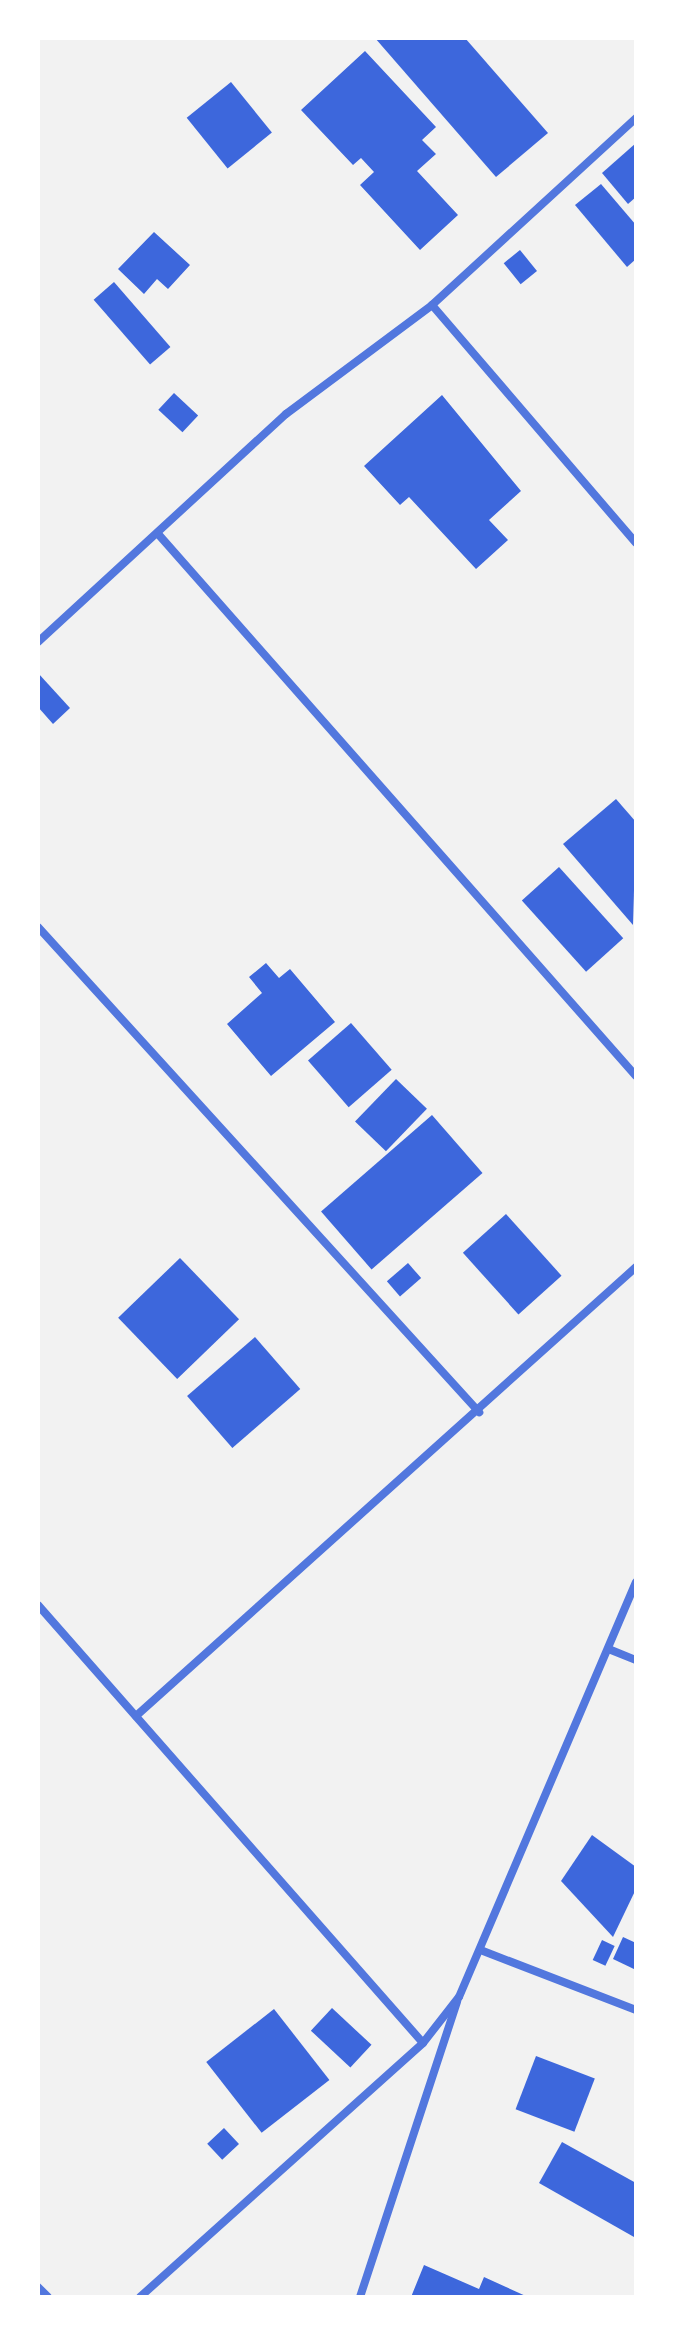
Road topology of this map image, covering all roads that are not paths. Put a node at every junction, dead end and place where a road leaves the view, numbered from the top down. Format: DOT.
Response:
graph roads {
  1 [pos="636,118"];
  2 [pos="432,305"];
  3 [pos="159,535"];
  4 [pos="636,543"];
  5 [pos="38,642"];
  6 [pos="38,927"];
  7 [pos="636,1076"];
  8 [pos="636,1267"];
  9 [pos="479,1412"];
  10 [pos="636,1582"];
  11 [pos="38,1605"];
  12 [pos="611,1650"];
  13 [pos="636,1660"];
  14 [pos="136,1716"];
  15 [pos="483,1951"];
  16 [pos="459,1997"];
  17 [pos="636,2010"];
  18 [pos="423,2043"];
  19 [pos="38,2287"];
  20 [pos="48,2297"];
  21 [pos="140,2297"];
  22 [pos="360,2297"];
  1 -- 2 [label="street"];
  2 -- 3 [label="street"];
  2 -- 4 [label="street"];
  3 -- 5 [label="street"];
  3 -- 7 [label="street"];
  6 -- 9 [label="street"];
  8 -- 9 [label="street"];
  9 -- 14 [label="street"];
  10 -- 12 [label="street"];
  11 -- 14 [label="street"];
  12 -- 13 [label="street"];
  12 -- 15 [label="street"];
  14 -- 18 [label="street"];
  15 -- 16 [label="street"];
  15 -- 17 [label="street"];
  16 -- 18 [label="street"];
  16 -- 22 [label="street"];
  18 -- 21 [label="street"];
  19 -- 20 [label="street"];
}
